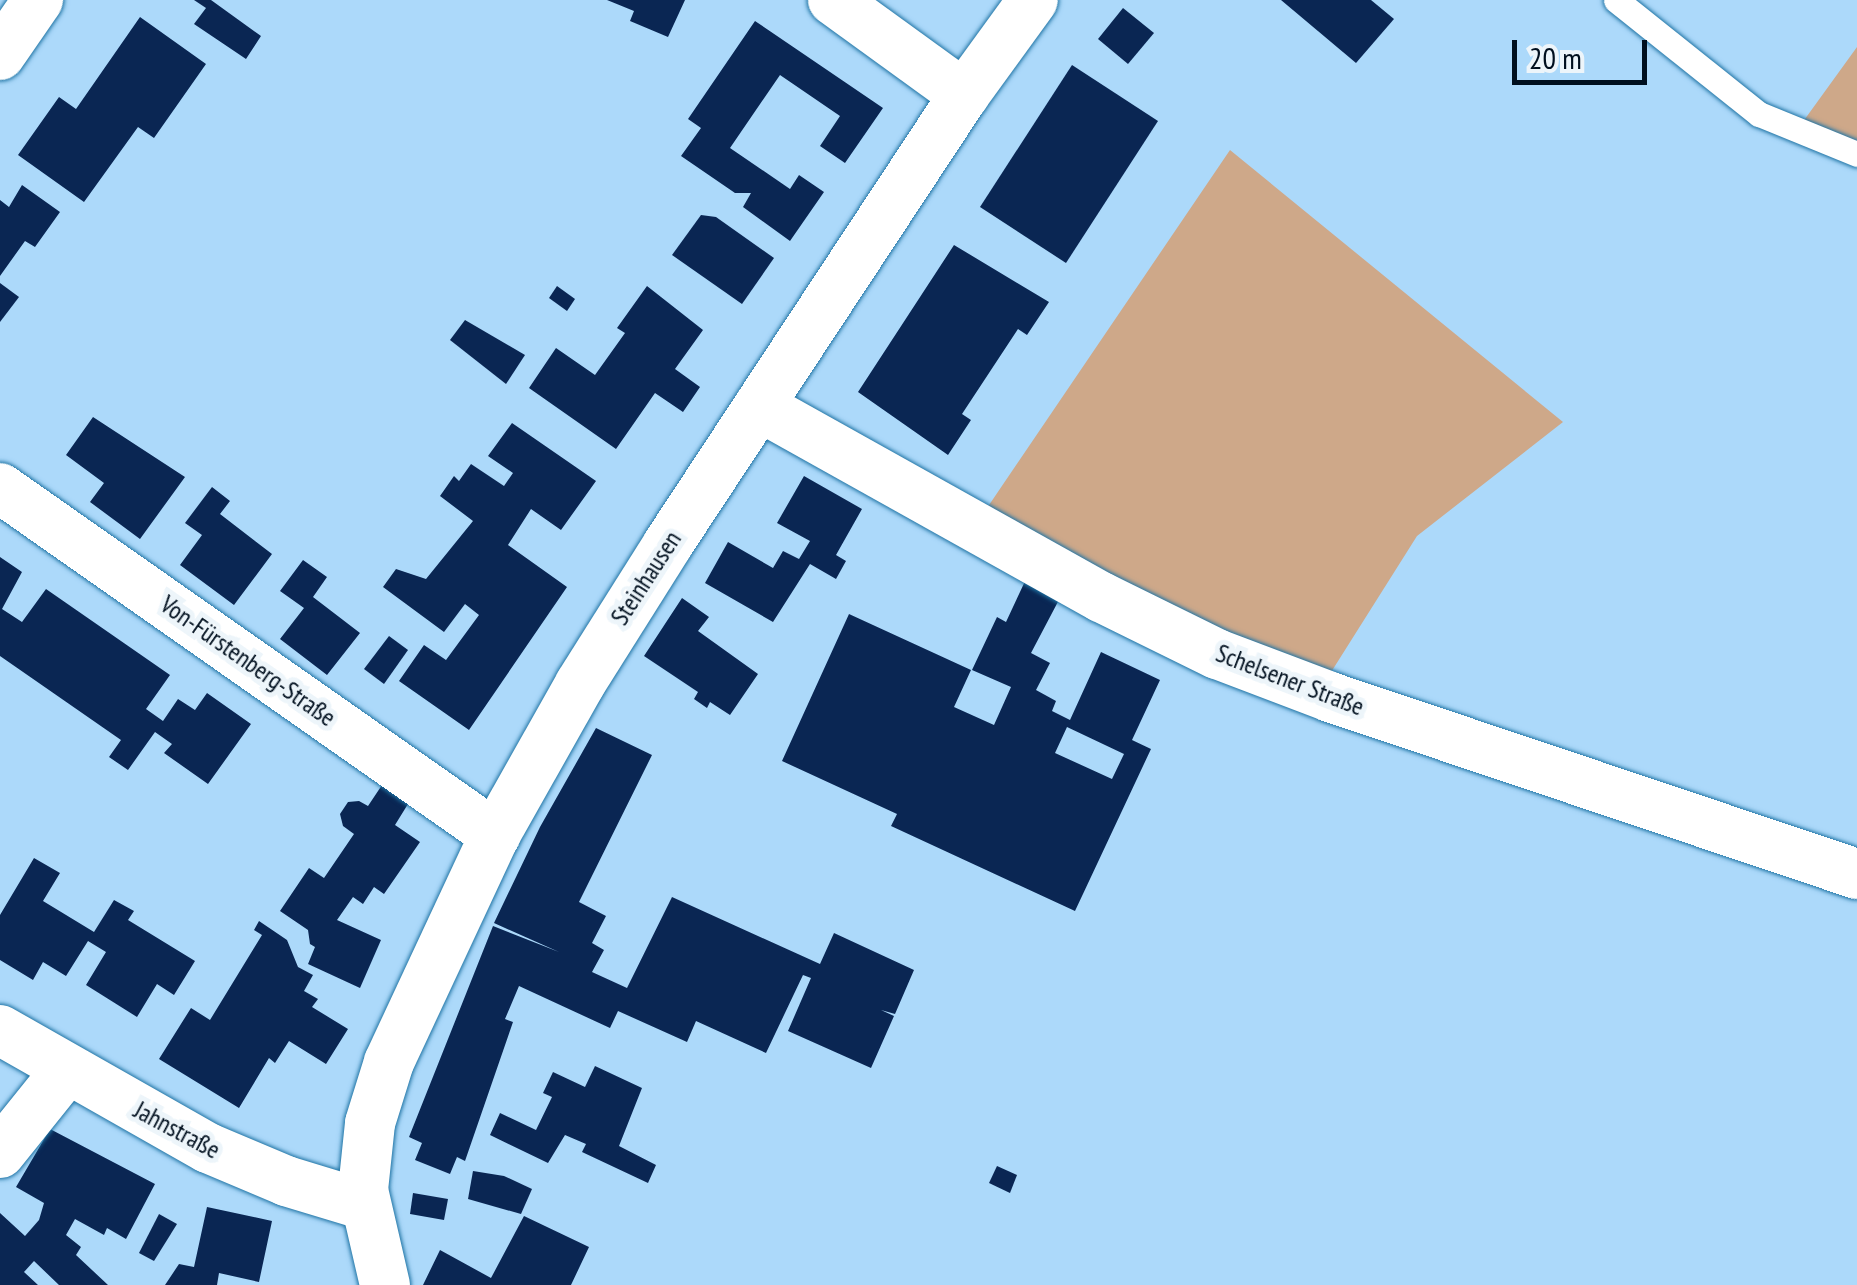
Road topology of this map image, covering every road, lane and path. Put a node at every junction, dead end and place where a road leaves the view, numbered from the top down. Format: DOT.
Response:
graph roads {
  1 [pos="38,0"];
  2 [pos="833,0"];
  3 [pos="1033,0"];
  4 [pos="1616,0"];
  5 [pos="0,55"];
  6 [pos="964,94"];
  7 [pos="1857,154"];
  8 [pos="759,406"];
  9 [pos="0,488"];
  10 [pos="495,835"];
  11 [pos="1857,874"];
  12 [pos="0,1030"];
  13 [pos="66,1071"];
  14 [pos="0,1153"];
  15 [pos="365,1205"];
  16 [pos="385,1285"];
  1 -- 5 [label="street"];
  2 -- 6 [label="street"];
  3 -- 6 [label="street, Steinhausen"];
  4 -- 7 [label="lane"];
  6 -- 8 [label="street, Steinhausen"];
  8 -- 10 [label="street, Steinhausen"];
  8 -- 11 [label="street, Schelsener Straße"];
  9 -- 10 [label="street, Von-Fürstenberg-Straße"];
  10 -- 15 [label="street, Steinhausen"];
  12 -- 13 [label="street, Jahnstraße"];
  13 -- 14 [label="street"];
  13 -- 15 [label="street, Jahnstraße"];
  15 -- 16 [label="street, Steinhausen"];
}
